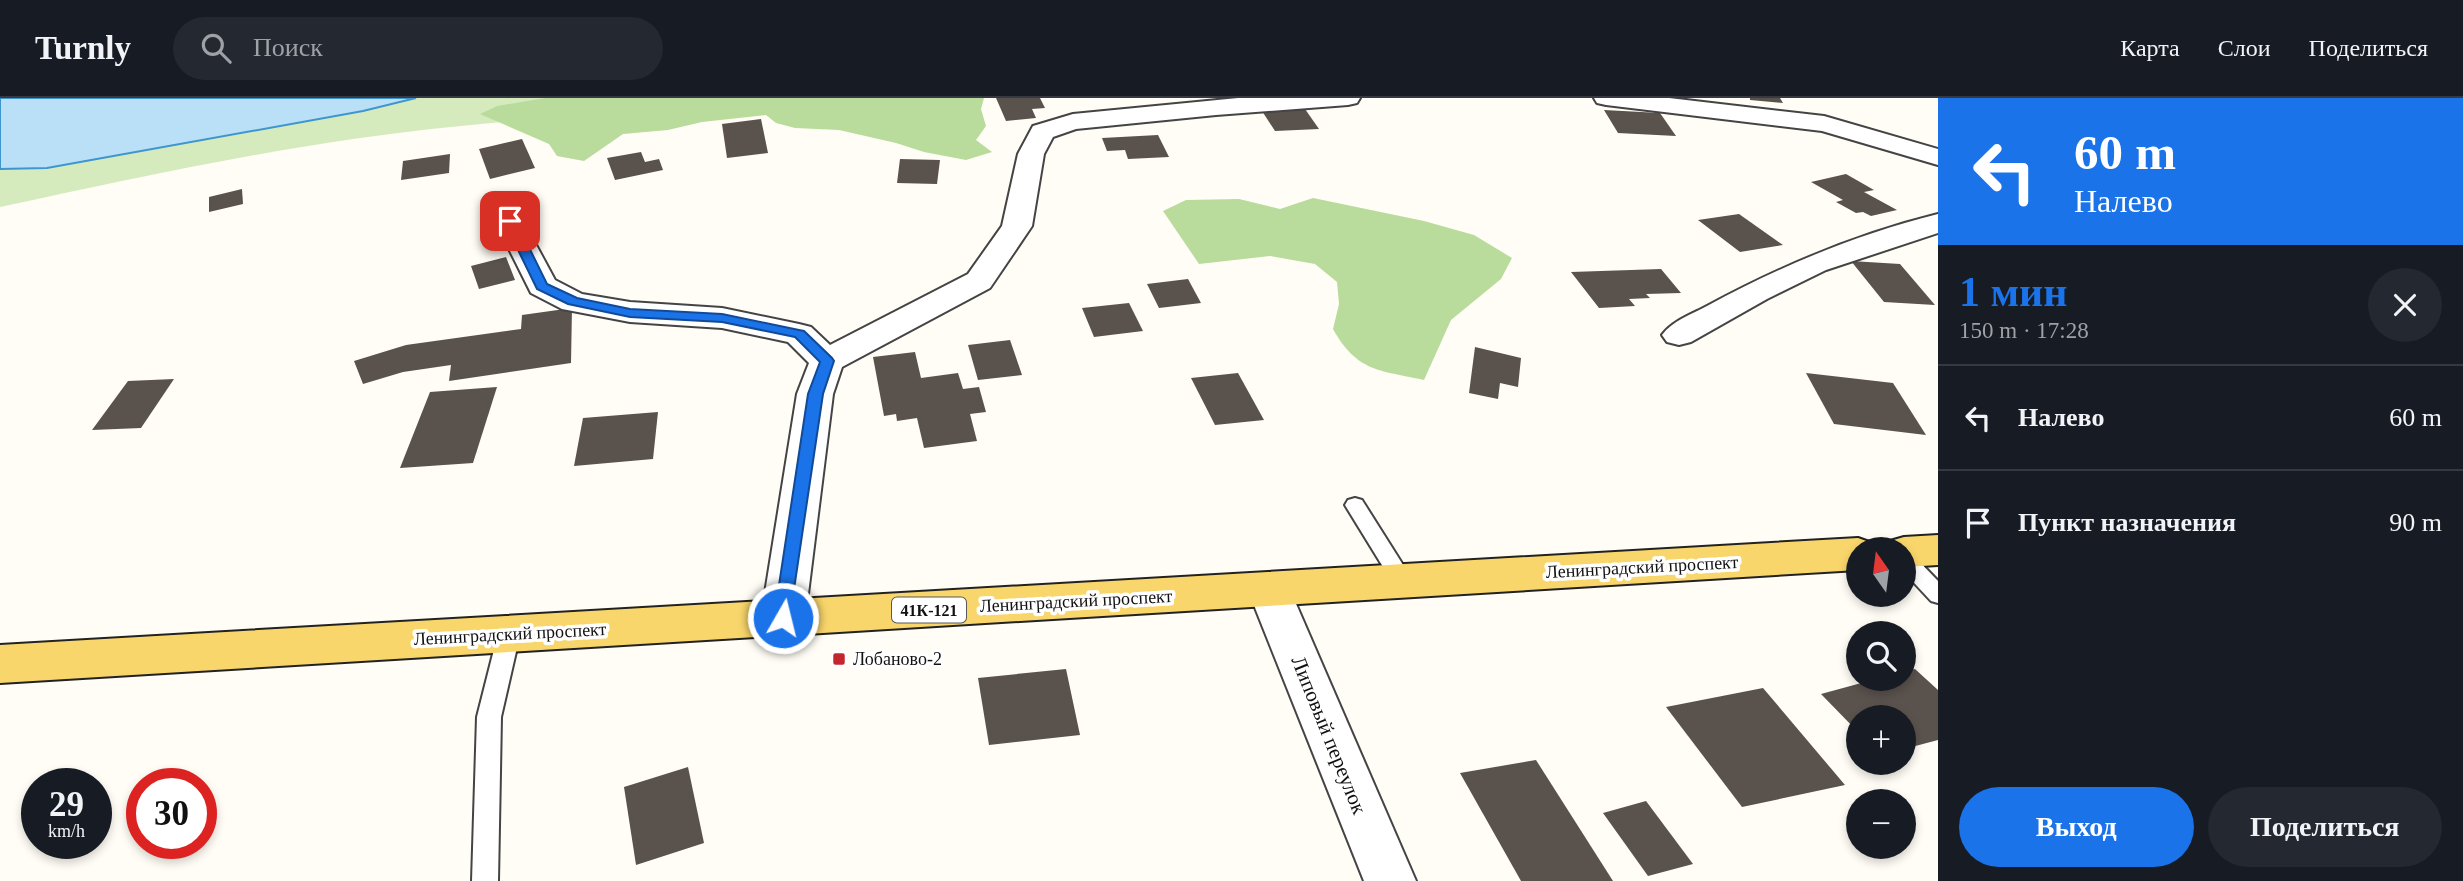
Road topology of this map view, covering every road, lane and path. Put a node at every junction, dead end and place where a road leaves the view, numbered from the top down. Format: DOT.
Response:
graph roads {
  1 [pos="1348,98"];
  2 [pos="1606,98"];
  3 [pos="1938,157"];
  4 [pos="510,221"];
  5 [pos="1938,223"];
  6 [pos="1679,335"];
  7 [pos="827,361"];
  8 [pos="1355,505"];
  9 [pos="1938,550"];
  10 [pos="1916,551"];
  11 [pos="1846,555"];
  12 [pos="1916,572"];
  13 [pos="1403,582"];
  14 [pos="1269,590"];
  15 [pos="1938,595"];
  16 [pos="783,618"];
  17 [pos="509,634"];
  18 [pos="1,665"];
  19 [pos="1384,880"];
  20 [pos="485,881"];
  1 -- 7 [label="street"];
  2 -- 3 [label="street"];
  4 -- 7 [label="street"];
  5 -- 6 [label="street"];
  7 -- 16 [label="street"];
  8 -- 13 [label="lane"];
  9 -- 10 [label="main road"];
  11 -- 13 [label="main road, Ленинградский проспект / 41К-121"];
  12 -- 15 [label="lane"];
  13 -- 14 [label="main road, Ленинградский проспект / 41К-121"];
  14 -- 16 [label="main road, Ленинградский проспект / 41К-121"];
  14 -- 19 [label="street, Липовый переулок"];
  16 -- 17 [label="main road, Ленинградский проспект / 41К-121"];
  17 -- 18 [label="main road, Ленинградский проспект / 41К-121"];
  17 -- 20 [label="lane"];
}
